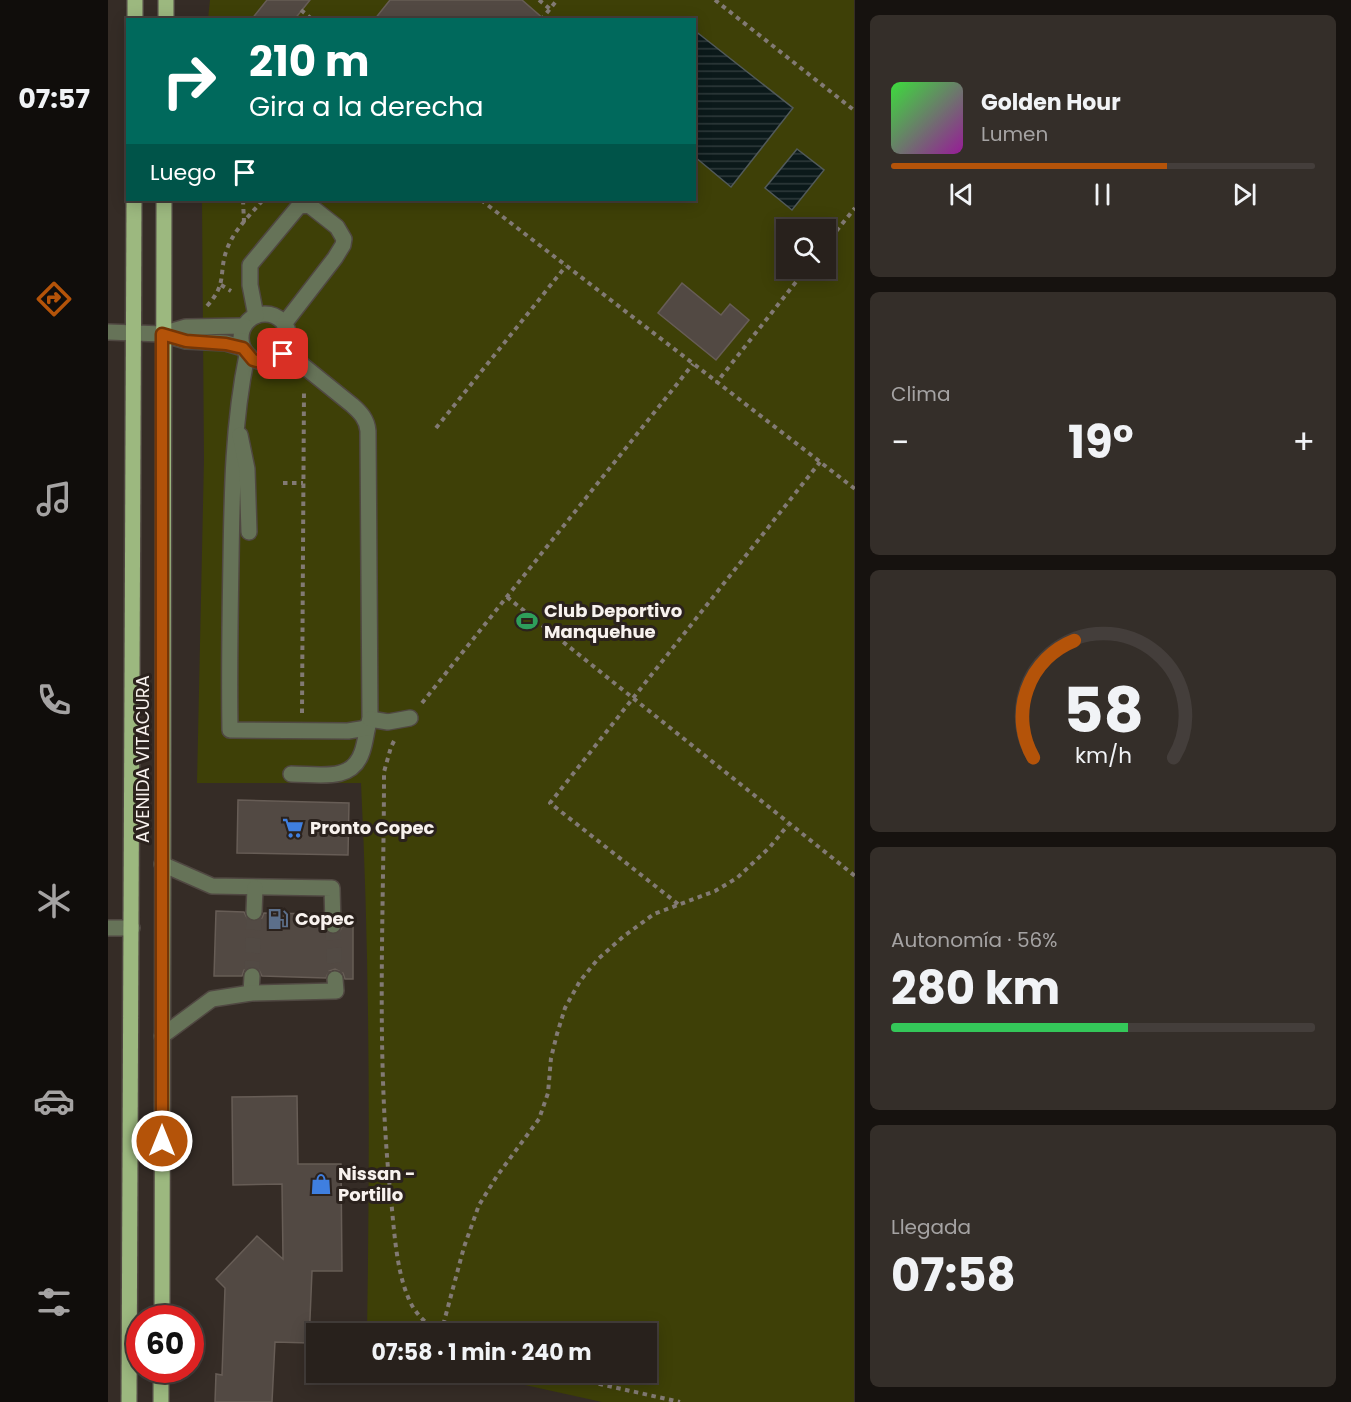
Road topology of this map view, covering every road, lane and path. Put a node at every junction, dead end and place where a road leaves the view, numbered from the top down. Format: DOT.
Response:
graph roads {
  1 [pos="135,0"];
  2 [pos="166,0"];
  3 [pos="539,0"];
  4 [pos="557,0"];
  5 [pos="715,0"];
  6 [pos="550,9"];
  7 [pos="301,10"];
  8 [pos="135,18"];
  9 [pos="166,18"];
  10 [pos="311,18"];
  11 [pos="543,18"];
  12 [pos="855,111"];
  13 [pos="134,201"];
  14 [pos="164,201"];
  15 [pos="243,201"];
  16 [pos="262,201"];
  17 [pos="482,201"];
  18 [pos="855,208"];
  19 [pos="244,223"];
  20 [pos="836,231"];
  21 [pos="566,266"];
  22 [pos="798,279"];
  23 [pos="221,285"];
  24 [pos="253,298"];
  25 [pos="198,310"];
  26 [pos="250,321"];
  27 [pos="284,324"];
  28 [pos="108,332"];
  29 [pos="134,332"];
  30 [pos="162,334"];
  31 [pos="285,351"];
  32 [pos="245,352"];
  33 [pos="693,364"];
  34 [pos="305,367"];
  35 [pos="717,382"];
  36 [pos="237,424"];
  37 [pos="436,428"];
  38 [pos="820,462"];
  39 [pos="283,483"];
  40 [pos="303,483"];
  41 [pos="855,489"];
  42 [pos="249,532"];
  43 [pos="507,597"];
  44 [pos="632,698"];
  45 [pos="410,718"];
  46 [pos="368,724"];
  47 [pos="302,730"];
  48 [pos="291,774"];
  49 [pos="788,825"];
  50 [pos="162,864"];
  51 [pos="855,876"];
  52 [pos="255,888"];
  53 [pos="678,904"];
  54 [pos="254,912"];
  55 [pos="333,925"];
  56 [pos="108,928"];
  57 [pos="132,928"];
  58 [pos="252,976"];
  59 [pos="335,979"];
  60 [pos="251,993"];
  61 [pos="162,1036"];
  62 [pos="162,1305"];
  63 [pos="428,1323"];
  64 [pos="444,1323"];
  65 [pos="161,1383"];
  66 [pos="595,1383"];
  67 [pos="129,1402"];
  68 [pos="161,1402"];
  69 [pos="680,1402"];
  1 -- 8 [label="main road"];
  2 -- 9 [label="main road"];
  3 -- 6 [label="path"];
  4 -- 6 [label="path"];
  5 -- 12 [label="path"];
  6 -- 11 [label="path"];
  7 -- 10 [label="path"];
  13 -- 29 [label="main road, AVENIDA VITACURA"];
  14 -- 30 [label="main road, AVENIDA VITACURA"];
  15 -- 19 [label="path"];
  16 -- 19 [label="path"];
  17 -- 21 [label="path"];
  18 -- 20 [label="path"];
  19 -- 23 [label="path"];
  21 -- 33 [label="path"];
  21 -- 37 [label="path"];
  22 -- 35 [label="path"];
  23 -- 24 [label="path"];
  23 -- 25 [label="path"];
  24 -- 26 [label="street"];
  24 -- 27 [label="street"];
  26 -- 27 [label="street"];
  26 -- 30 [label="street"];
  26 -- 32 [label="street"];
  27 -- 31 [label="street"];
  28 -- 29 [label="street"];
  29 -- 30 [label="street"];
  29 -- 57 [label="main road, AVENIDA VITACURA"];
  30 -- 32 [label="street"];
  30 -- 50 [label="main road, AVENIDA VITACURA"];
  31 -- 32 [label="street"];
  31 -- 34 [label="street"];
  32 -- 36 [label="street"];
  33 -- 35 [label="path"];
  33 -- 43 [label="path"];
  34 -- 40 [label="path"];
  34 -- 46 [label="street"];
  35 -- 38 [label="path"];
  36 -- 42 [label="street"];
  36 -- 47 [label="street"];
  38 -- 41 [label="path"];
  38 -- 44 [label="path"];
  39 -- 40 [label="path"];
  40 -- 47 [label="path"];
  43 -- 44 [label="path"];
  43 -- 45 [label="path"];
  44 -- 49 [label="path"];
  44 -- 53 [label="path"];
  45 -- 46 [label="street"];
  45 -- 63 [label="path"];
  46 -- 47 [label="street"];
  46 -- 48 [label="street"];
  49 -- 51 [label="path"];
  49 -- 53 [label="path"];
  50 -- 52 [label="street"];
  50 -- 61 [label="main road, AVENIDA VITACURA"];
  52 -- 54 [label="street"];
  52 -- 55 [label="street"];
  53 -- 64 [label="path"];
  56 -- 57 [label="street"];
  57 -- 67 [label="main road, AVENIDA VITACURA"];
  58 -- 60 [label="street"];
  59 -- 60 [label="street"];
  60 -- 61 [label="street"];
  61 -- 62 [label="main road, AVENIDA VITACURA"];
  65 -- 68 [label="main road"];
  66 -- 69 [label="path"];
}
